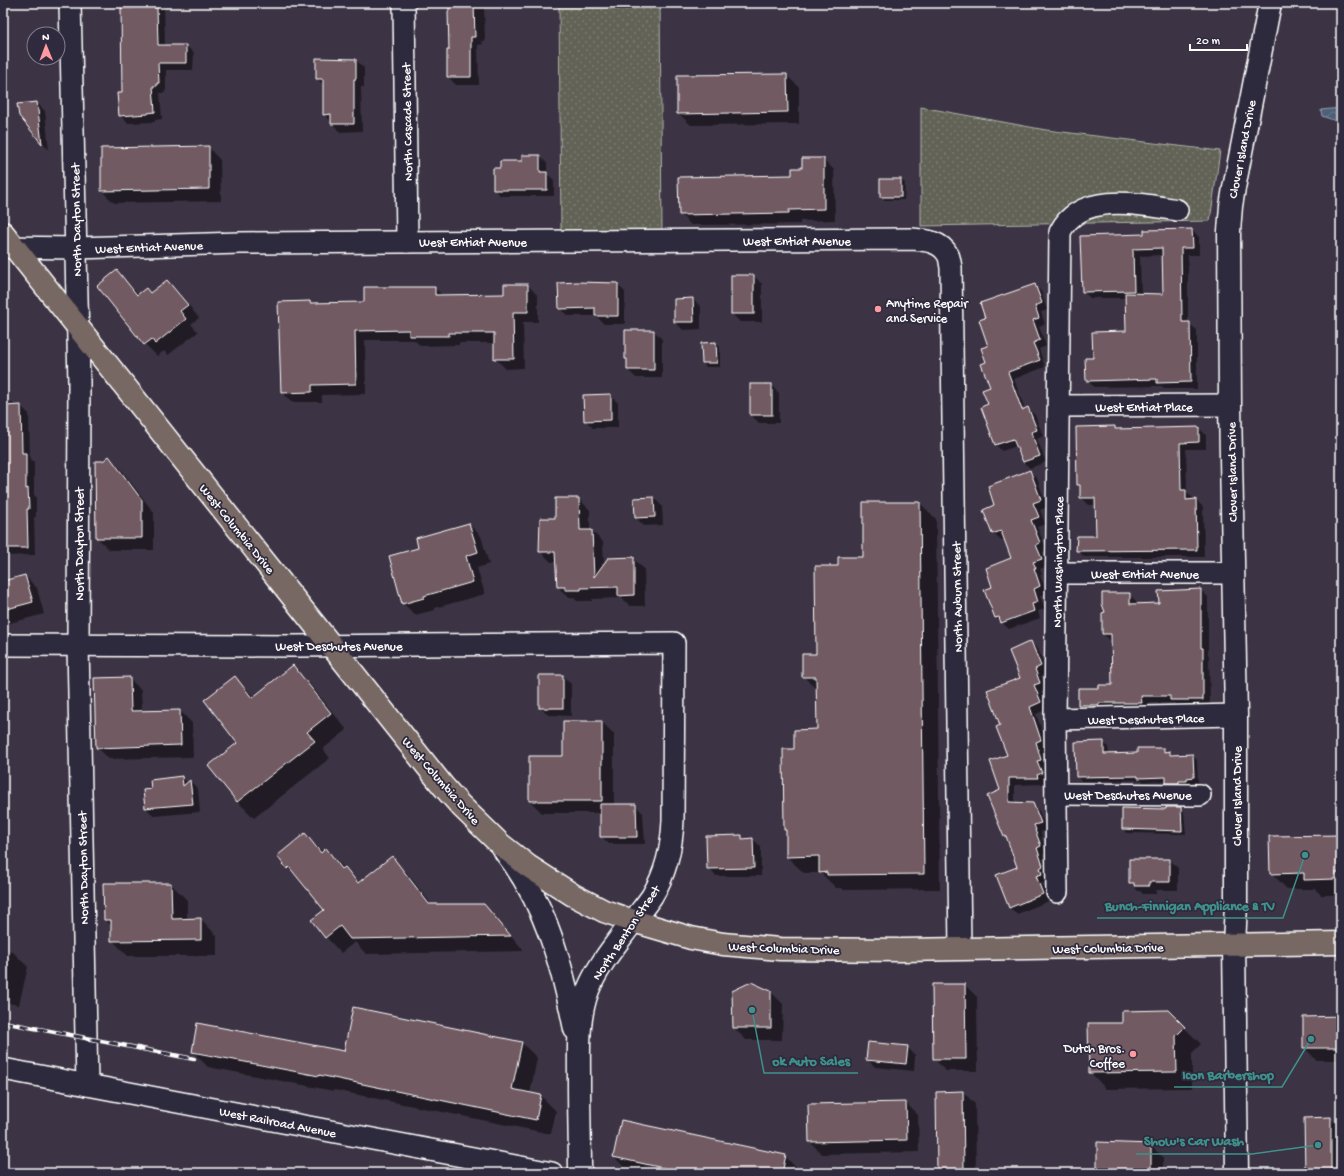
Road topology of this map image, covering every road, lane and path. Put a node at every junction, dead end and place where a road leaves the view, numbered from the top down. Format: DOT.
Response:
graph roads {
  1 [pos="70,3"];
  2 [pos="404,3"];
  3 [pos="1270,3"];
  4 [pos="1177,210"];
  5 [pos="7,242"];
  6 [pos="408,242"];
  7 [pos="942,247"];
  8 [pos="76,248"];
  9 [pos="76,325"];
  10 [pos="1230,405"];
  11 [pos="1059,406"];
  12 [pos="1057,573"];
  13 [pos="1233,573"];
  14 [pos="674,643"];
  15 [pos="3,645"];
  16 [pos="78,645"];
  17 [pos="331,645"];
  18 [pos="1236,716"];
  19 [pos="1055,719"];
  20 [pos="1056,794"];
  21 [pos="1200,795"];
  22 [pos="500,844"];
  23 [pos="1057,892"];
  24 [pos="633,921"];
  25 [pos="1341,943"];
  26 [pos="1234,944"];
  27 [pos="960,949"];
  28 [pos="579,1046"];
  29 [pos="3,1068"];
  30 [pos="87,1084"];
  31 [pos="552,1173"];
  32 [pos="580,1173"];
  33 [pos="1236,1173"];
  1 -- 8 [label="street, North Dayton Street"];
  2 -- 6 [label="street, North Cascade Street"];
  3 -- 10 [label="street, Clover Island Drive"];
  4 -- 11 [label="street, North Washington Place"];
  5 -- 8 [label="street, West Entiat Avenue"];
  5 -- 9 [label="main road, West Columbia Drive"];
  6 -- 7 [label="street, West Entiat Avenue"];
  6 -- 8 [label="street, West Entiat Avenue"];
  7 -- 27 [label="street, North Auburn Street"];
  8 -- 9 [label="street, North Dayton Street"];
  9 -- 16 [label="street, North Dayton Street"];
  9 -- 17 [label="main road, West Columbia Drive"];
  10 -- 11 [label="street, West Entiat Place"];
  10 -- 13 [label="street, Clover Island Drive"];
  11 -- 12 [label="street, North Washington Place"];
  12 -- 13 [label="street, West Entiat Avenue"];
  12 -- 19 [label="street, North Washington Place"];
  13 -- 18 [label="street, Clover Island Drive"];
  14 -- 17 [label="street, West Deschutes Avenue"];
  14 -- 24 [label="street, North Benton Street"];
  15 -- 16 [label="street, West Deschutes Avenue"];
  16 -- 17 [label="street, West Deschutes Avenue"];
  16 -- 30 [label="street, North Dayton Street"];
  17 -- 22 [label="main road, West Columbia Drive"];
  18 -- 19 [label="street, West Deschutes Place"];
  18 -- 26 [label="street, Clover Island Drive"];
  19 -- 20 [label="street, North Washington Place"];
  20 -- 21 [label="street, West Deschutes Avenue"];
  20 -- 23 [label="street, North Washington Place"];
  22 -- 24 [label="main road, West Columbia Drive"];
  22 -- 28 [label="street"];
  24 -- 27 [label="main road, West Columbia Drive"];
  24 -- 28 [label="street, North Benton Street"];
  25 -- 26 [label="main road, West Columbia Drive"];
  26 -- 27 [label="main road, West Columbia Drive"];
  26 -- 33 [label="street, Clover Island Drive"];
  28 -- 32 [label="street, North Benton Street"];
  29 -- 30 [label="street, West Railroad Avenue"];
  30 -- 31 [label="street, West Railroad Avenue"];
}
